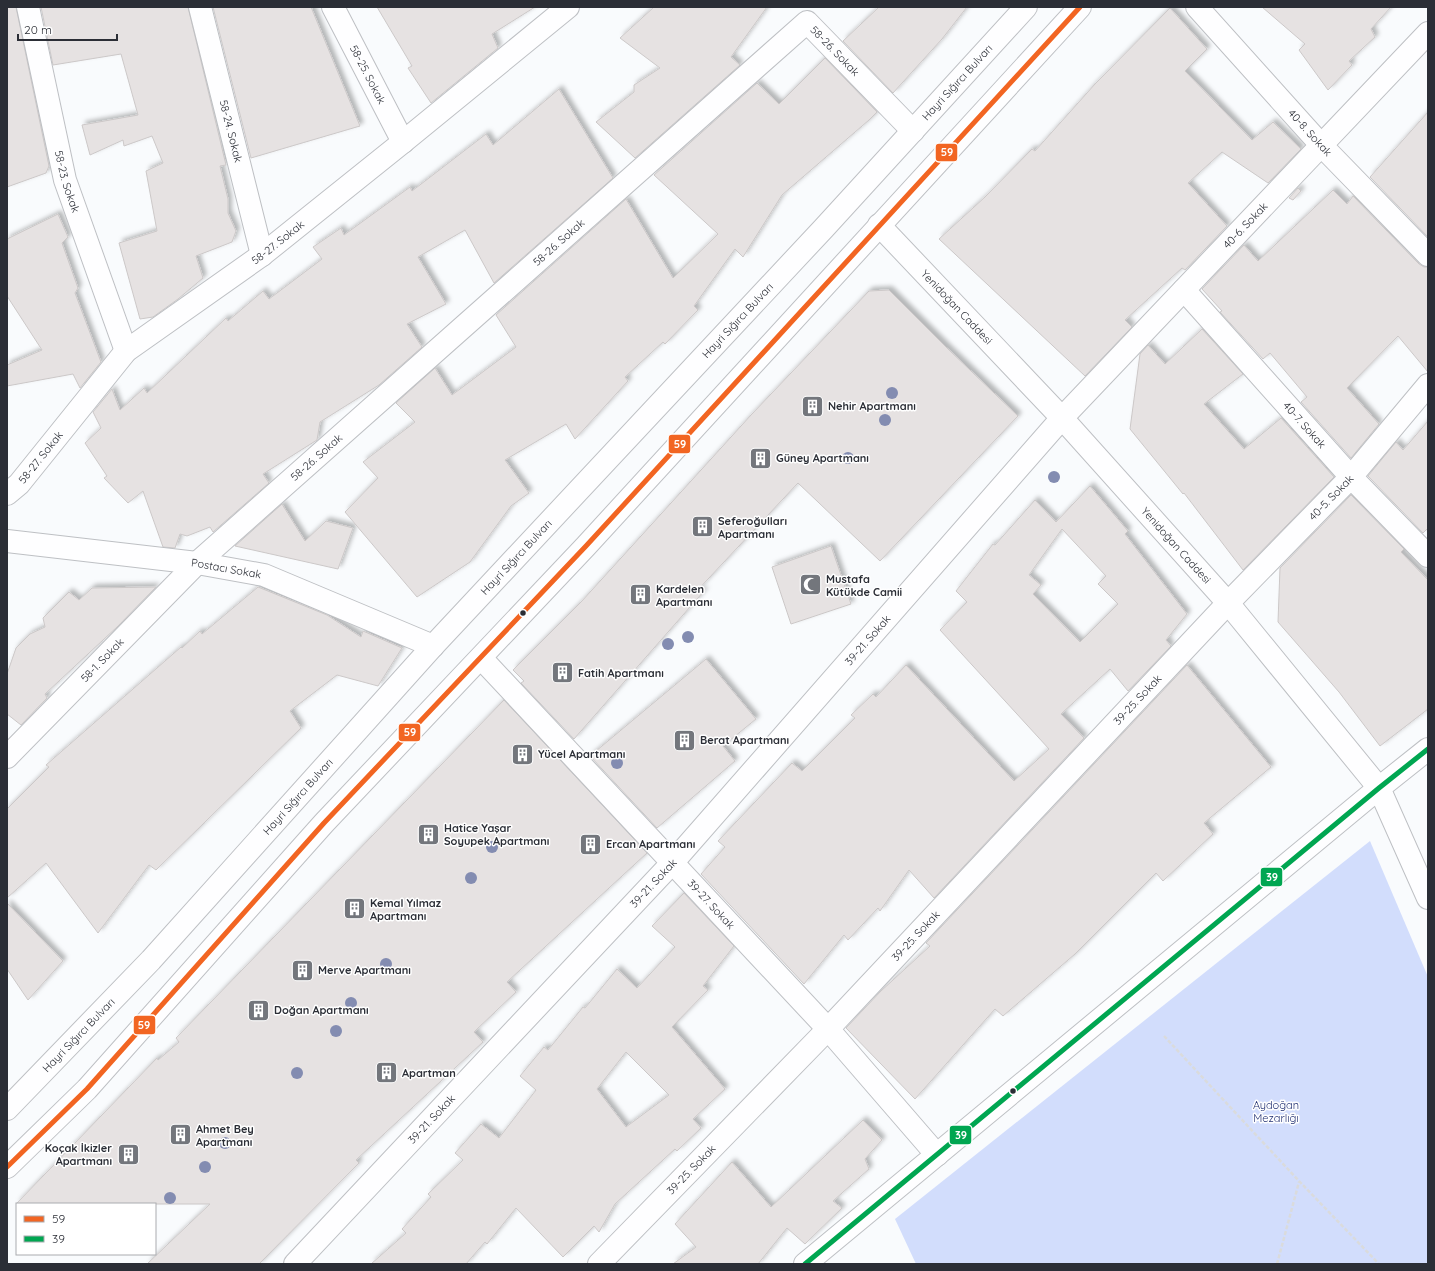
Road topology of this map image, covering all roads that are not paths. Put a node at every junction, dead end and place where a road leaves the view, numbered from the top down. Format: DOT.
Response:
graph roads {
  1 [pos="28,7"];
  2 [pos="200,7"];
  3 [pos="333,7"];
  4 [pos="568,7"];
  5 [pos="1026,7"];
  6 [pos="1080,7"];
  7 [pos="1197,7"];
  8 [pos="1428,33"];
  9 [pos="913,131"];
  10 [pos="403,142"];
  11 [pos="1322,146"];
  12 [pos="879,225"];
  13 [pos="262,254"];
  14 [pos="1428,255"];
  15 [pos="1184,290"];
  16 [pos="126,351"];
  17 [pos="1428,385"];
  18 [pos="1062,418"];
  19 [pos="1351,477"];
  20 [pos="7,494"];
  21 [pos="7,541"];
  22 [pos="1428,556"];
  23 [pos="197,563"];
  24 [pos="1228,603"];
  25 [pos="432,646"];
  26 [pos="481,658"];
  27 [pos="1428,749"];
  28 [pos="7,757"];
  29 [pos="1379,788"];
  30 [pos="673,862"];
  31 [pos="1428,898"];
  32 [pos="828,1029"];
  33 [pos="7,1109"];
  34 [pos="937,1155"];
  35 [pos="7,1167"];
  36 [pos="295,1264"];
  37 [pos="599,1264"];
  38 [pos="805,1264"];
  1 -- 16 [label="street, 58-23. Sokak"];
  2 -- 13 [label="street, 58-24. Sokak"];
  3 -- 10 [label="street, 58-25. Sokak"];
  4 -- 10 [label="street, 58-27. Sokak"];
  5 -- 9 [label="street, Hayri Sığırcı Bulvarı"];
  6 -- 12 [label="street"];
  7 -- 11 [label="street, 40-8. Sokak"];
  8 -- 11 [label="street, 40-6. Sokak"];
  9 -- 23 [label="street, 58-26. Sokak"];
  9 -- 25 [label="street, Hayri Sığırcı Bulvarı"];
  10 -- 13 [label="street, 58-27. Sokak"];
  11 -- 14 [label="street, 40-8. Sokak"];
  11 -- 15 [label="street, 40-6. Sokak"];
  12 -- 18 [label="street, Yenidoğan Caddesi"];
  12 -- 26 [label="street"];
  13 -- 16 [label="street, 58-27. Sokak"];
  15 -- 18 [label="street, 40-6. Sokak"];
  15 -- 19 [label="street, 40-7. Sokak"];
  16 -- 20 [label="street, 58-27. Sokak"];
  17 -- 19 [label="street, 40-5. Sokak"];
  18 -- 24 [label="street, Yenidoğan Caddesi"];
  18 -- 30 [label="street, 39-21. Sokak"];
  19 -- 22 [label="street, 40-7. Sokak"];
  19 -- 24 [label="street, 40-5. Sokak"];
  21 -- 23 [label="street, Postacı Sokak"];
  23 -- 25 [label="street, Postacı Sokak"];
  23 -- 28 [label="street, 58-1. Sokak"];
  24 -- 29 [label="street, Yenidoğan Caddesi"];
  24 -- 32 [label="street, 39-25. Sokak"];
  25 -- 33 [label="street, Hayri Sığırcı Bulvarı"];
  26 -- 30 [label="street, 39-27. Sokak"];
  26 -- 35 [label="street"];
  27 -- 29 [label="street"];
  29 -- 31 [label="street, Yenidoğan Caddesi"];
  29 -- 34 [label="street"];
  30 -- 32 [label="street, 39-27. Sokak"];
  30 -- 36 [label="street, 39-21. Sokak"];
  32 -- 34 [label="street, 39-27. Sokak"];
  32 -- 37 [label="street, 39-25. Sokak"];
  34 -- 38 [label="street"];
}
